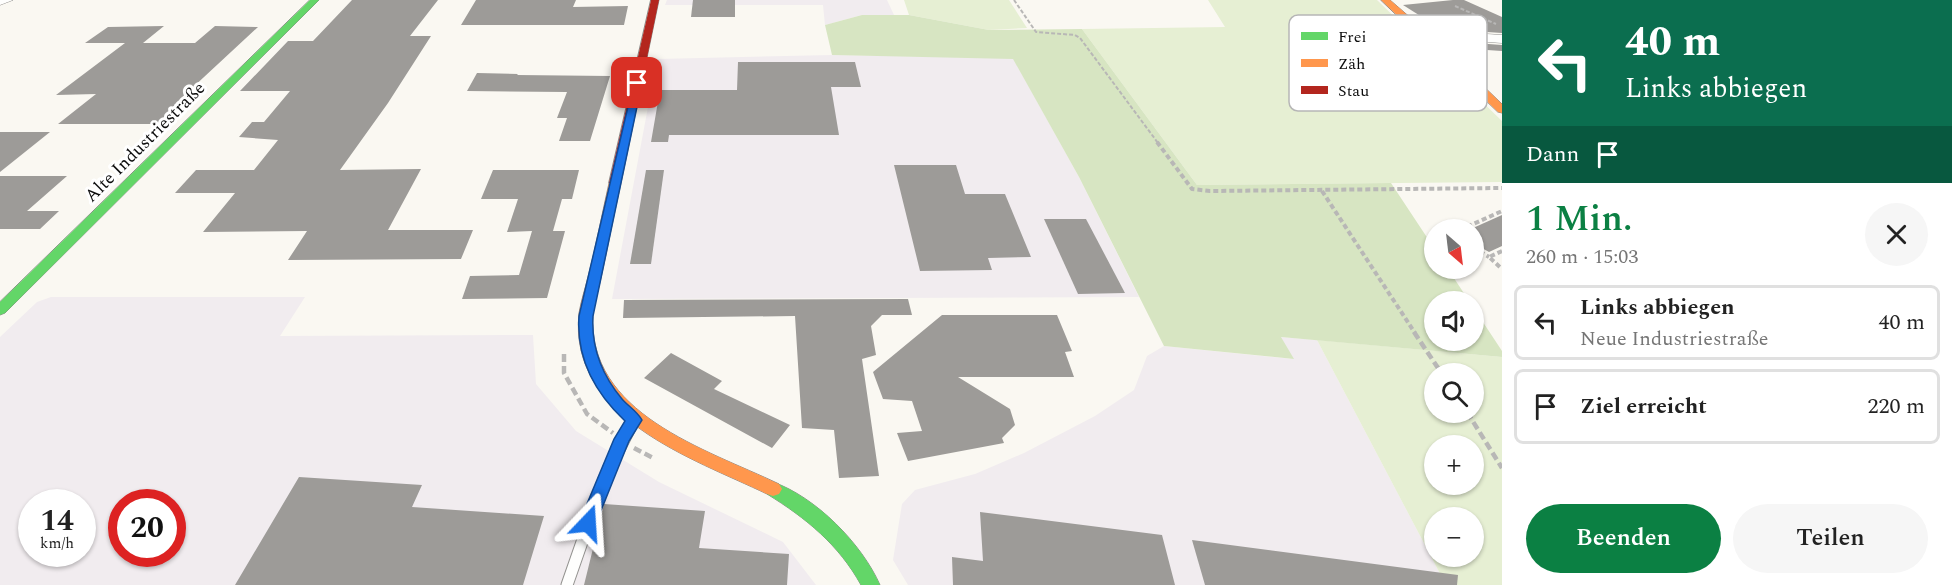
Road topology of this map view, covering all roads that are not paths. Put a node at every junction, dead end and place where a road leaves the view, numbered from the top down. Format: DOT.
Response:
graph roads {
  1 [pos="7,0"];
  2 [pos="315,0"];
  3 [pos="655,0"];
  4 [pos="1385,0"];
  5 [pos="0,2"];
  6 [pos="1402,15"];
  7 [pos="1487,38"];
  8 [pos="1502,39"];
  9 [pos="1487,95"];
  10 [pos="1502,110"];
  11 [pos="0,310"];
  12 [pos="634,420"];
  13 [pos="567,585"];
  14 [pos="871,585"];
  1 -- 5 [label="street"];
  2 -- 11 [label="street, Alte Industriestraße"];
  3 -- 12 [label="street"];
  4 -- 6 [label="street"];
  7 -- 8 [label="street"];
  9 -- 10 [label="street"];
  12 -- 13 [label="lane"];
  12 -- 14 [label="street"];
}
